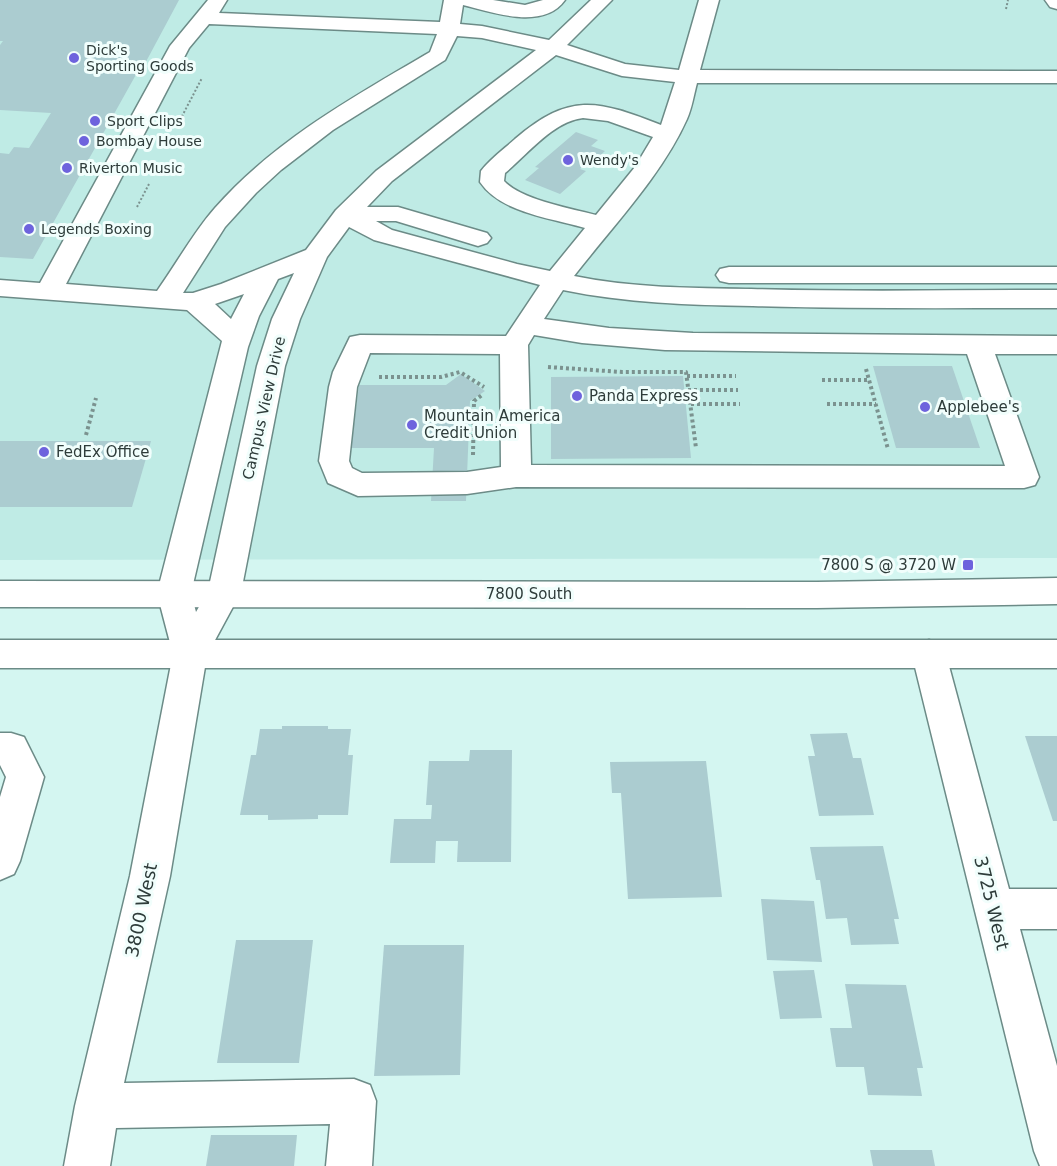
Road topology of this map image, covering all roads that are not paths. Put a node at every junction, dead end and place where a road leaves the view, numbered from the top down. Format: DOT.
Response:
graph roads {
  1 [pos="220,0"];
  2 [pos="454,0"];
  3 [pos="467,0"];
  4 [pos="555,0"];
  5 [pos="602,0"];
  6 [pos="709,0"];
  7 [pos="204,18"];
  8 [pos="450,28"];
  9 [pos="553,47"];
  10 [pos="687,76"];
  11 [pos="1057,77"];
  12 [pos="668,135"];
  13 [pos="345,214"];
  14 [pos="602,225"];
  15 [pos="315,256"];
  16 [pos="563,272"];
  17 [pos="268,274"];
  18 [pos="1057,275"];
  19 [pos="758,286"];
  20 [pos="0,288"];
  21 [pos="49,291"];
  22 [pos="166,298"];
  23 [pos="1057,299"];
  24 [pos="194,302"];
  25 [pos="521,335"];
  26 [pos="237,340"];
  27 [pos="771,344"];
  28 [pos="978,345"];
  29 [pos="1057,345"];
  30 [pos="516,476"];
  31 [pos="1057,591"];
  32 [pos="224,592"];
  33 [pos="174,593"];
  34 [pos="0,594"];
  35 [pos="0,654"];
  36 [pos="190,654"];
  37 [pos="1057,654"];
  38 [pos="929,655"];
  39 [pos="0,749"];
  40 [pos="0,861"];
  41 [pos="993,909"];
  42 [pos="1057,909"];
  43 [pos="97,1106"];
  44 [pos="1057,1151"];
  45 [pos="87,1166"];
  46 [pos="349,1166"];
  1 -- 7 [label="street"];
  2 -- 8 [label="street"];
  3 -- 4 [label="street"];
  5 -- 9 [label="street, Campus View Drive"];
  6 -- 10 [label="street"];
  7 -- 8 [label="street"];
  7 -- 21 [label="street"];
  8 -- 9 [label="street"];
  8 -- 22 [label="street"];
  9 -- 10 [label="street"];
  9 -- 13 [label="street, Campus View Drive"];
  10 -- 11 [label="street"];
  10 -- 12 [label="street"];
  12 -- 14 [label="street"];
  12 -- 14 [label="street"];
  13 -- 15 [label="street, Campus View Drive"];
  13 -- 16 [label="street"];
  14 -- 16 [label="street"];
  15 -- 17 [label="street"];
  15 -- 32 [label="street, Campus View Drive"];
  16 -- 19 [label="street"];
  16 -- 25 [label="street"];
  17 -- 24 [label="street"];
  17 -- 26 [label="street"];
  18 -- 19 [label="street"];
  19 -- 23 [label="street"];
  19 -- 27 [label="street"];
  20 -- 21 [label="street"];
  21 -- 22 [label="street"];
  22 -- 24 [label="street"];
  24 -- 26 [label="street"];
  25 -- 27 [label="street"];
  25 -- 30 [label="street"];
  25 -- 30 [label="street"];
  26 -- 33 [label="street"];
  27 -- 28 [label="street"];
  28 -- 29 [label="street"];
  28 -- 30 [label="street"];
  31 -- 32 [label="street, 7800 South"];
  32 -- 33 [label="street, 7800 South"];
  32 -- 36 [label="street, Campus View Drive"];
  33 -- 34 [label="street, 7800 South"];
  33 -- 36 [label="street"];
  35 -- 36 [label="street"];
  36 -- 38 [label="street"];
  36 -- 43 [label="street, 3800 West"];
  37 -- 38 [label="street"];
  38 -- 41 [label="street, 3725 West"];
  39 -- 40 [label="street"];
  41 -- 42 [label="street"];
  41 -- 44 [label="street, 3725 West"];
  43 -- 45 [label="street, 3800 West"];
  43 -- 46 [label="street"];
}
